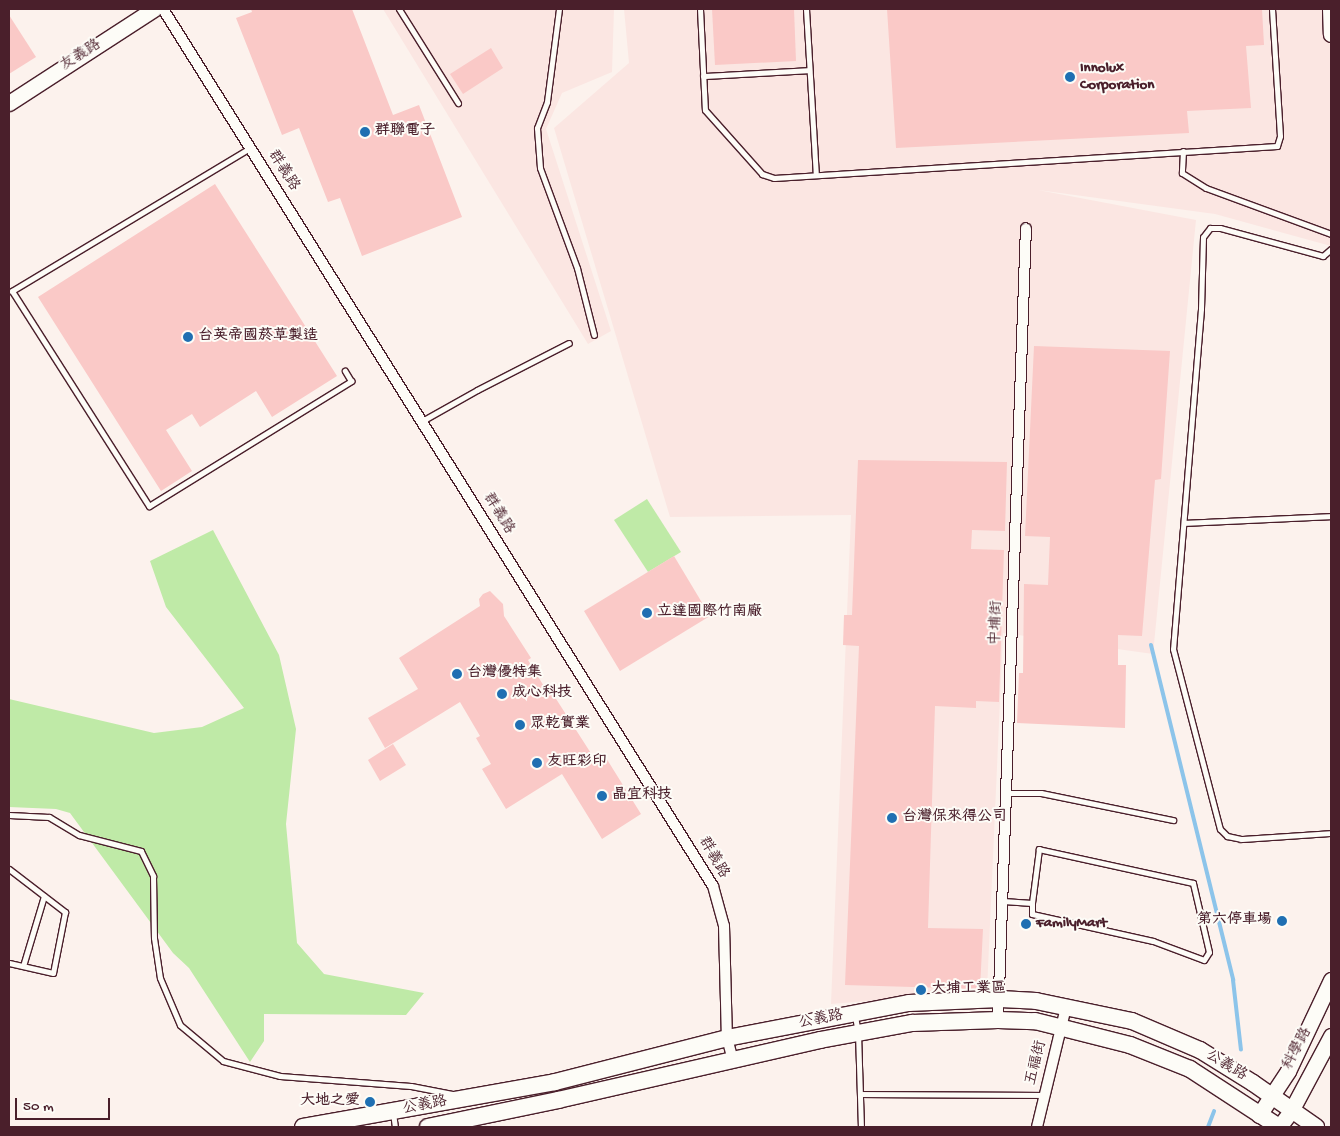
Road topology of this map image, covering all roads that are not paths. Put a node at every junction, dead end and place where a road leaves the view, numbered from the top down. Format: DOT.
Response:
graph roads {
  1 [pos="154,9"];
  2 [pos="163,9"];
  3 [pos="399,9"];
  4 [pos="559,9"];
  5 [pos="700,9"];
  6 [pos="806,9"];
  7 [pos="1272,9"];
  8 [pos="1330,9"];
  9 [pos="1331,34"];
  10 [pos="809,70"];
  11 [pos="704,76"];
  12 [pos="9,103"];
  13 [pos="458,103"];
  14 [pos="250,147"];
  15 [pos="1183,151"];
  16 [pos="816,175"];
  17 [pos="1026,228"];
  18 [pos="1331,234"];
  19 [pos="1331,249"];
  20 [pos="594,335"];
  21 [pos="569,343"];
  22 [pos="345,371"];
  23 [pos="422,422"];
  24 [pos="1331,516"];
  25 [pos="1185,523"];
  26 [pos="1007,793"];
  27 [pos="9,815"];
  28 [pos="1174,820"];
  29 [pos="1331,833"];
  30 [pos="9,869"];
  31 [pos="44,896"];
  32 [pos="1003,902"];
  33 [pos="1032,903"];
  34 [pos="9,963"];
  35 [pos="23,966"];
  36 [pos="1331,980"];
  37 [pos="1000,999"];
  38 [pos="1066,1006"];
  39 [pos="854,1013"];
  40 [pos="998,1020"];
  41 [pos="1061,1027"];
  42 [pos="858,1033"];
  43 [pos="1331,1036"];
  44 [pos="727,1038"];
  45 [pos="733,1060"];
  46 [pos="860,1094"];
  47 [pos="1045,1095"];
  48 [pos="1271,1097"];
  49 [pos="474,1107"];
  50 [pos="1291,1111"];
  51 [pos="1259,1115"];
  52 [pos="394,1120"];
  53 [pos="303,1127"];
  54 [pos="428,1127"];
  55 [pos="861,1127"];
  56 [pos="1037,1127"];
  57 [pos="1279,1127"];
  58 [pos="1316,1127"];
  1 -- 12 [label="street, 友義路"];
  2 -- 14 [label="street, 群義路"];
  3 -- 13 [label="lane"];
  4 -- 20 [label="lane"];
  5 -- 11 [label="lane"];
  6 -- 10 [label="lane"];
  7 -- 15 [label="lane"];
  8 -- 9 [label="street"];
  10 -- 11 [label="lane"];
  10 -- 16 [label="lane"];
  11 -- 16 [label="lane"];
  14 -- 22 [label="lane"];
  14 -- 23 [label="street, 群義路"];
  15 -- 16 [label="lane"];
  15 -- 18 [label="lane"];
  17 -- 26 [label="street, 中埔街"];
  19 -- 25 [label="lane"];
  21 -- 23 [label="lane"];
  23 -- 44 [label="street, 群義路"];
  24 -- 25 [label="lane"];
  25 -- 29 [label="lane"];
  26 -- 28 [label="lane"];
  26 -- 32 [label="street, 中埔街"];
  27 -- 49 [label="lane"];
  30 -- 31 [label="lane"];
  31 -- 35 [label="lane"];
  31 -- 35 [label="lane"];
  32 -- 33 [label="lane"];
  32 -- 37 [label="street, 中埔街"];
  33 -- 33 [label="lane"];
  34 -- 35 [label="lane"];
  36 -- 48 [label="street, 科學路"];
  37 -- 38 [label="main road, 公義路"];
  37 -- 39 [label="main road, 公義路"];
  37 -- 40 [label="street, 中埔街"];
  38 -- 41 [label="street, 五福街"];
  38 -- 48 [label="main road, 公義路"];
  39 -- 42 [label="lane"];
  39 -- 44 [label="main road, 公義路"];
  40 -- 41 [label="main road, 公義路"];
  40 -- 42 [label="main road, 公義路"];
  41 -- 47 [label="street, 五福街"];
  41 -- 51 [label="main road, 公義路"];
  42 -- 45 [label="main road, 公義路"];
  42 -- 46 [label="lane"];
  43 -- 50 [label="street, 科學路"];
  44 -- 45 [label="street, 群義路"];
  44 -- 49 [label="main road, 公義路"];
  45 -- 49 [label="main road, 公義路"];
  46 -- 47 [label="lane"];
  46 -- 55 [label="lane"];
  47 -- 56 [label="street, 五福街"];
  48 -- 50 [label="main road, 公義路"];
  48 -- 51 [label="street, 科學路"];
  49 -- 52 [label="main road, 公義路"];
  49 -- 54 [label="main road, 公義路"];
  50 -- 57 [label="street, 科學路"];
  50 -- 58 [label="main road, 公義路"];
  51 -- 57 [label="main road, 公義路"];
  52 -- 53 [label="main road, 公義路"];
}
